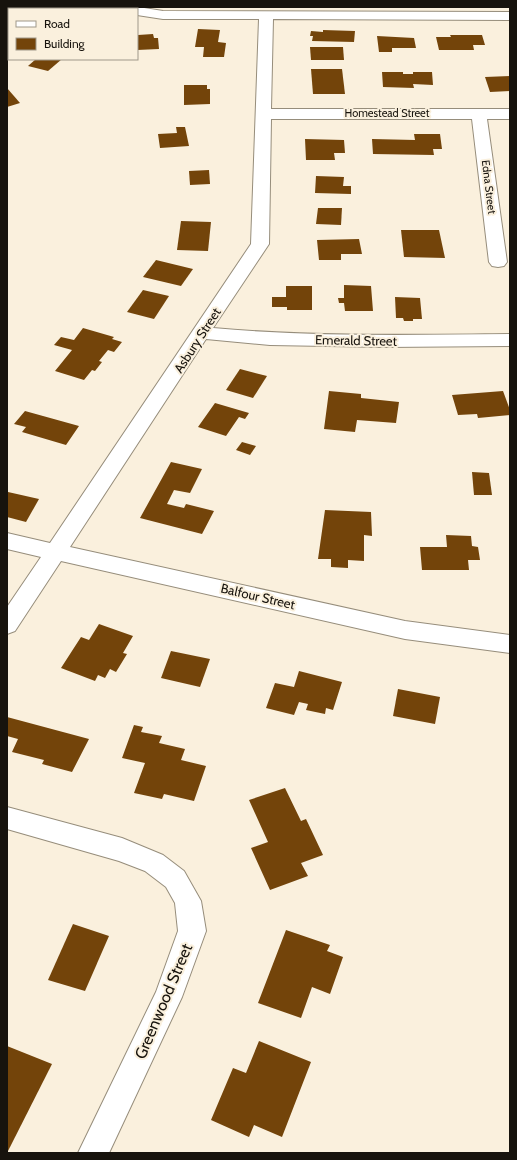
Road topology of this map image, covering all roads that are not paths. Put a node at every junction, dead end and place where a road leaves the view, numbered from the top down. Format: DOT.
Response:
graph roads {
  1 [pos="138,11"];
  2 [pos="266,15"];
  3 [pos="510,16"];
  4 [pos="479,113"];
  5 [pos="263,114"];
  6 [pos="510,114"];
  7 [pos="498,262"];
  8 [pos="202,333"];
  9 [pos="510,340"];
  10 [pos="7,541"];
  11 [pos="57,552"];
  12 [pos="7,626"];
  13 [pos="510,644"];
  14 [pos="7,818"];
  15 [pos="93,1153"];
  1 -- 2 [label="street"];
  2 -- 3 [label="street"];
  2 -- 5 [label="street, Asbury Street"];
  4 -- 5 [label="street, Homestead Street"];
  4 -- 6 [label="street, Homestead Street"];
  4 -- 7 [label="street, Edna Street"];
  5 -- 8 [label="street, Asbury Street"];
  8 -- 9 [label="street, Emerald Street"];
  8 -- 11 [label="street, Asbury Street"];
  10 -- 11 [label="street, Balfour Street"];
  11 -- 12 [label="street, Asbury Street"];
  11 -- 13 [label="street, Balfour Street"];
  14 -- 15 [label="street, Greenwood Street"];
}
